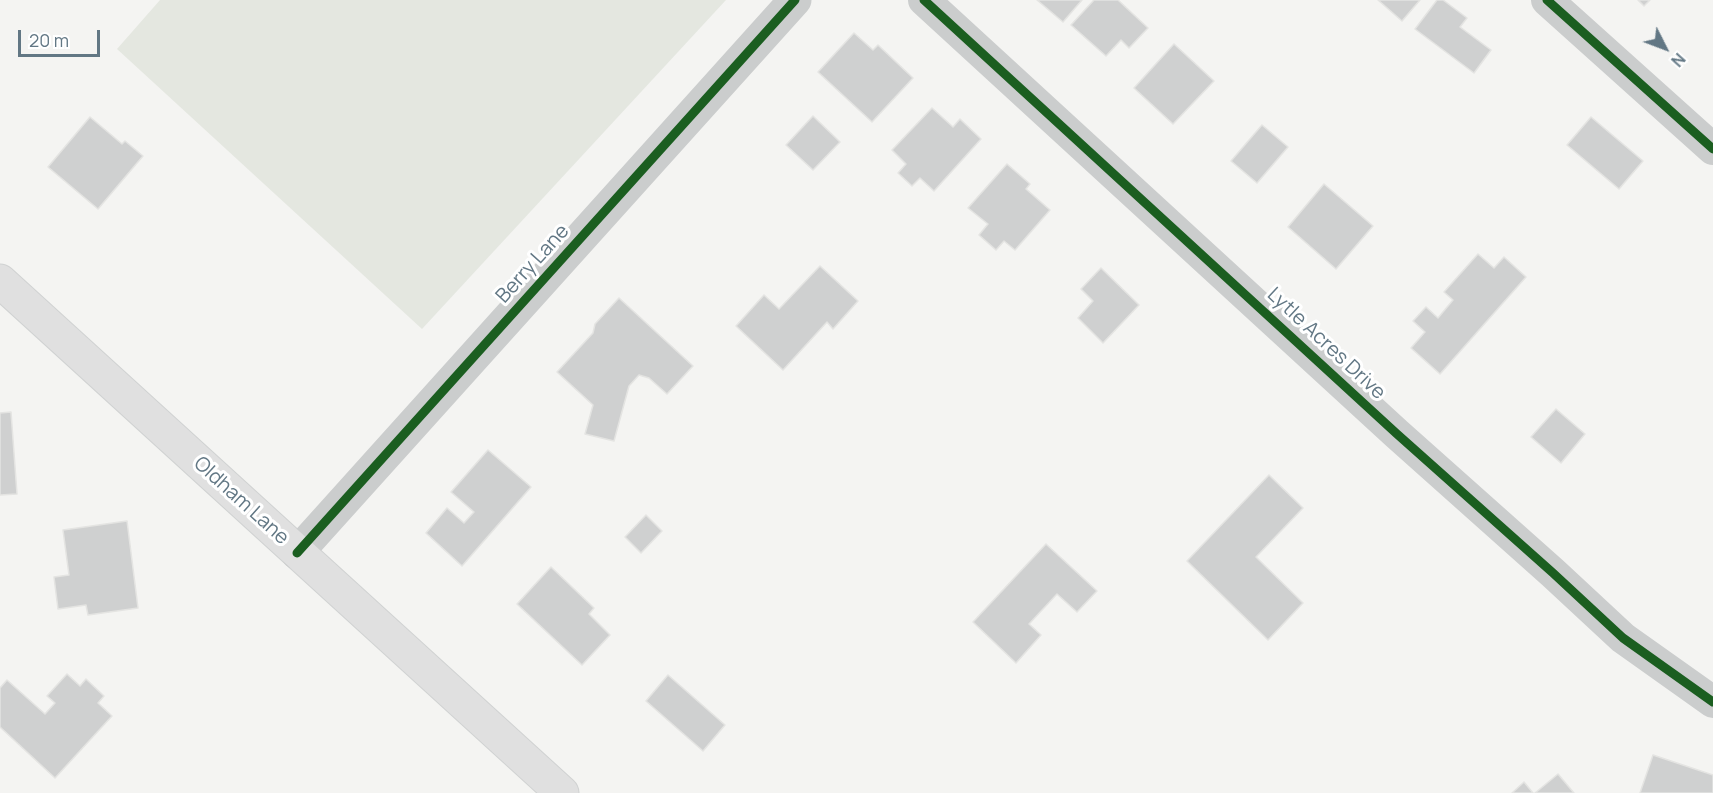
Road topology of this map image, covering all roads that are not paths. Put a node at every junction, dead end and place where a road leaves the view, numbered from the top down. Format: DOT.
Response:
graph roads {
  1 [pos="795,0"];
  2 [pos="924,0"];
  3 [pos="1547,0"];
  4 [pos="1713,149"];
  5 [pos="0,281"];
  6 [pos="297,553"];
  7 [pos="1713,702"];
  8 [pos="562,793"];
  1 -- 6 [label="street, Berry Lane"];
  2 -- 7 [label="street, Lytle Acres Drive"];
  3 -- 4 [label="street"];
  5 -- 6 [label="main road, Oldham Lane"];
  6 -- 8 [label="main road, Oldham Lane"];
}
